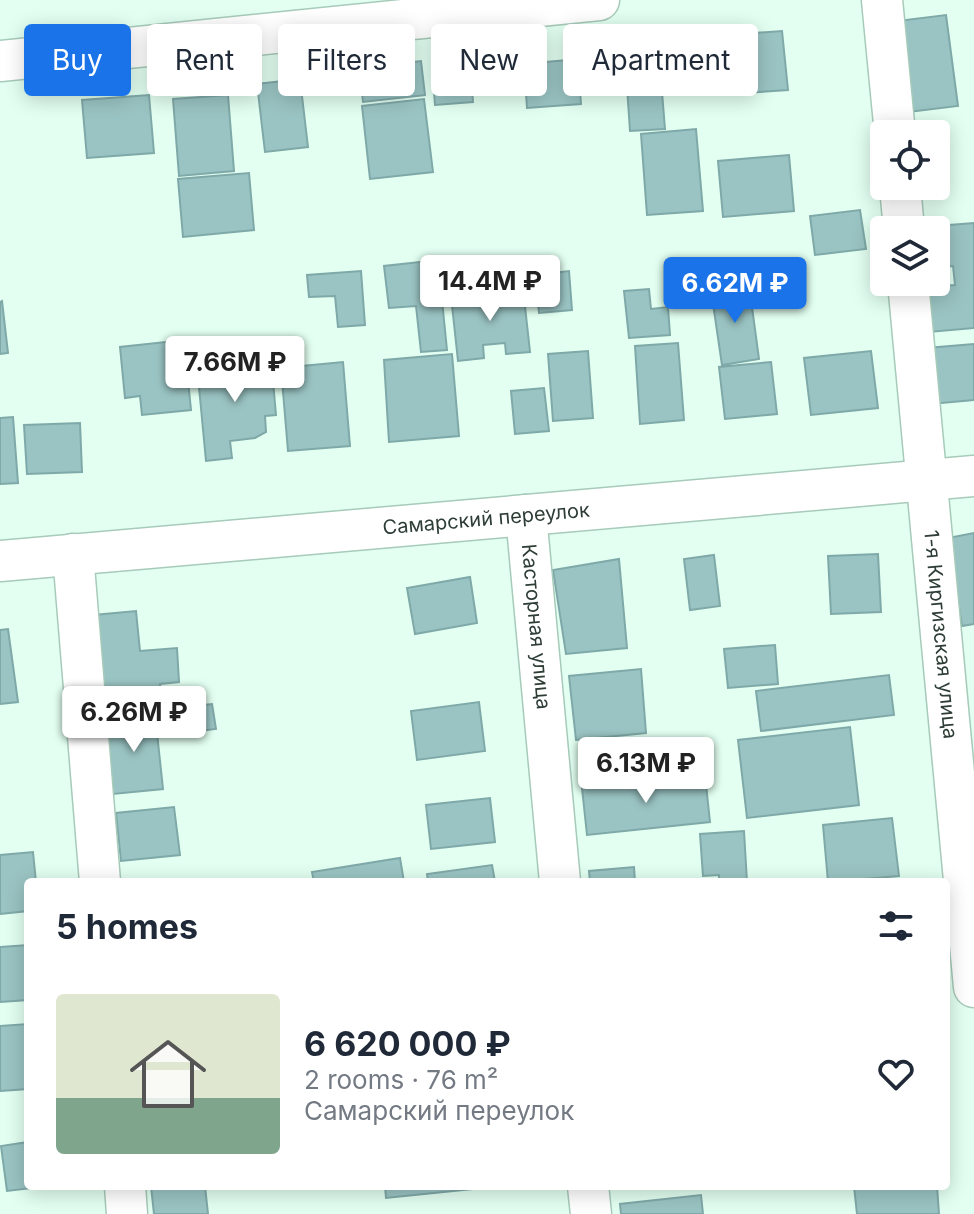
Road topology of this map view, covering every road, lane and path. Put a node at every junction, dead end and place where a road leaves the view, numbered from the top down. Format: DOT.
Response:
graph roads {
  1 [pos="599,0"];
  2 [pos="882,0"];
  3 [pos="353,12"];
  4 [pos="0,61"];
  5 [pos="894,120"];
  6 [pos="909,296"];
  7 [pos="974,476"];
  8 [pos="927,480"];
  9 [pos="526,515"];
  10 [pos="73,554"];
  11 [pos="0,561"];
  12 [pos="100,878"];
  13 [pos="560,878"];
  14 [pos="974,987"];
  15 [pos="125,1190"];
  16 [pos="588,1190"];
  17 [pos="127,1214"];
  18 [pos="591,1214"];
  1 -- 3 [label="street"];
  2 -- 5 [label="street"];
  3 -- 4 [label="street"];
  6 -- 8 [label="street, 1-я Киргизская улица"];
  7 -- 8 [label="street, Самарский переулок"];
  8 -- 9 [label="street, Самарский переулок"];
  8 -- 14 [label="street, 1-я Киргизская улица"];
  9 -- 10 [label="street, Самарский переулок"];
  9 -- 13 [label="street, Касторная улица"];
  10 -- 11 [label="street, Самарский переулок"];
  10 -- 12 [label="street"];
  15 -- 17 [label="street"];
  16 -- 18 [label="street"];
}
